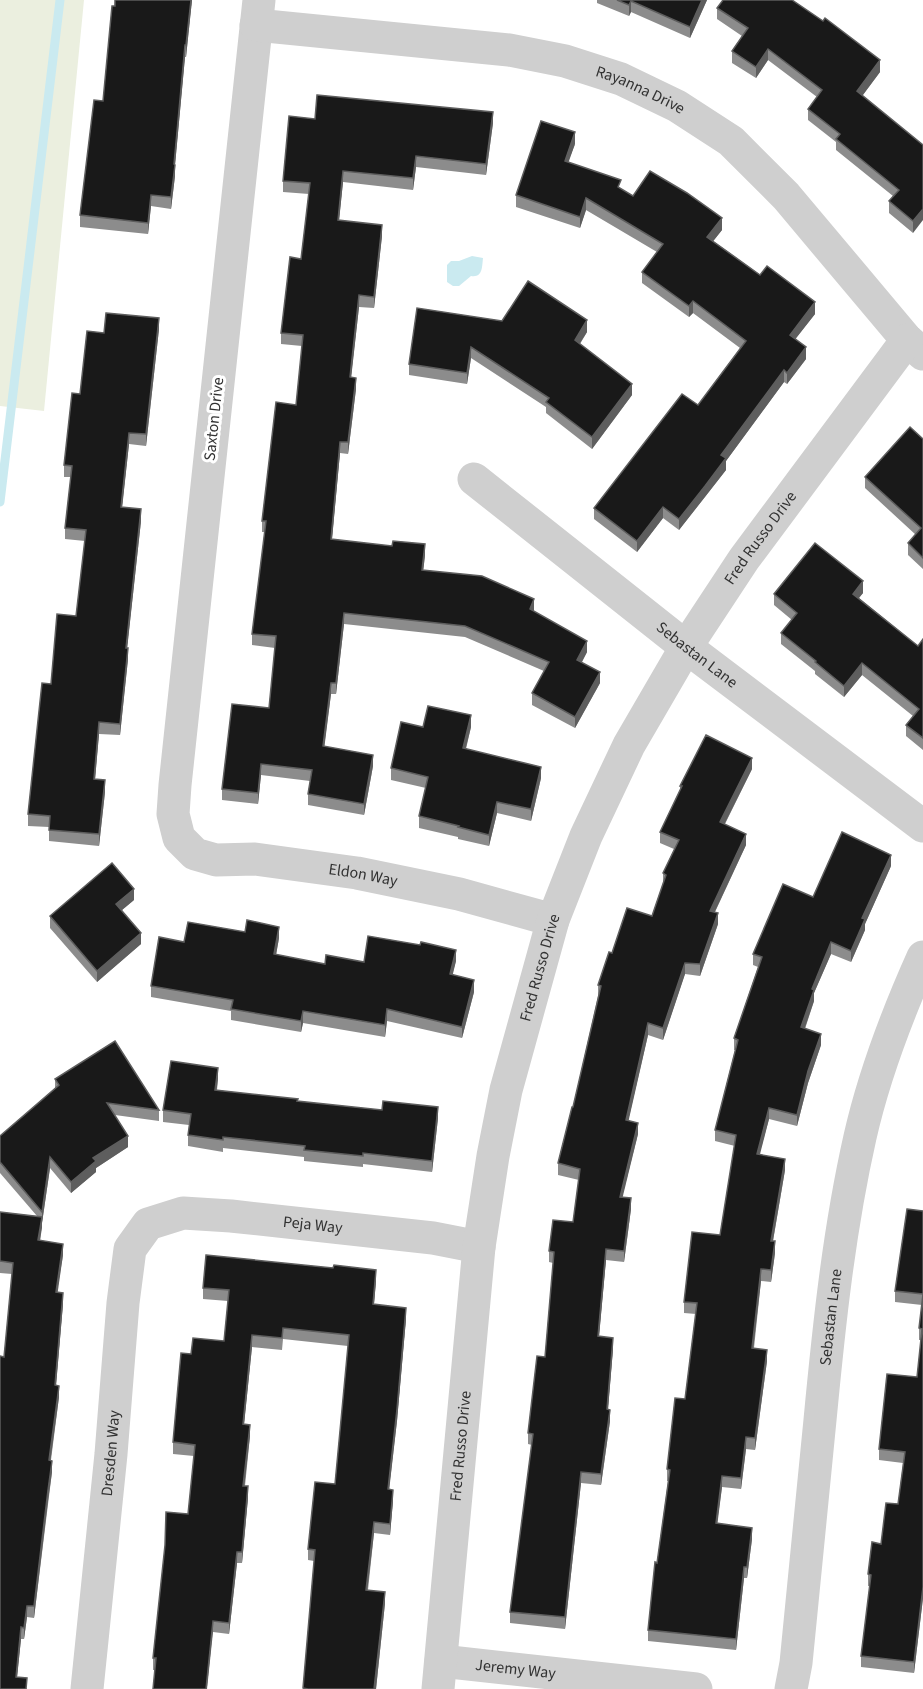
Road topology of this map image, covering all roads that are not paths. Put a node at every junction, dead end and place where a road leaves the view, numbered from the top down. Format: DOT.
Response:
graph roads {
  1 [pos="257,12"];
  2 [pos="915,347"];
  3 [pos="474,479"];
  4 [pos="686,647"];
  5 [pos="923,826"];
  6 [pos="179,838"];
  7 [pos="553,920"];
  8 [pos="923,957"];
  9 [pos="148,1224"];
  10 [pos="479,1247"];
  11 [pos="440,1675"];
  12 [pos="87,1689"];
  13 [pos="696,1689"];
  14 [pos="791,1689"];
  1 -- 2 [label="street, Rayanna Drive"];
  1 -- 6 [label="street, Saxton Drive"];
  2 -- 4 [label="street, Fred Russo Drive"];
  3 -- 4 [label="street, Sebastan Lane"];
  4 -- 5 [label="street, Sebastan Lane"];
  4 -- 7 [label="street, Fred Russo Drive"];
  6 -- 7 [label="street, Eldon Way"];
  7 -- 10 [label="street, Fred Russo Drive"];
  8 -- 14 [label="street, Sebastan Lane"];
  9 -- 10 [label="street, Peja Way"];
  9 -- 12 [label="street, Dresden Way"];
  10 -- 11 [label="street, Fred Russo Drive"];
  11 -- 13 [label="street, Jeremy Way"];
}
